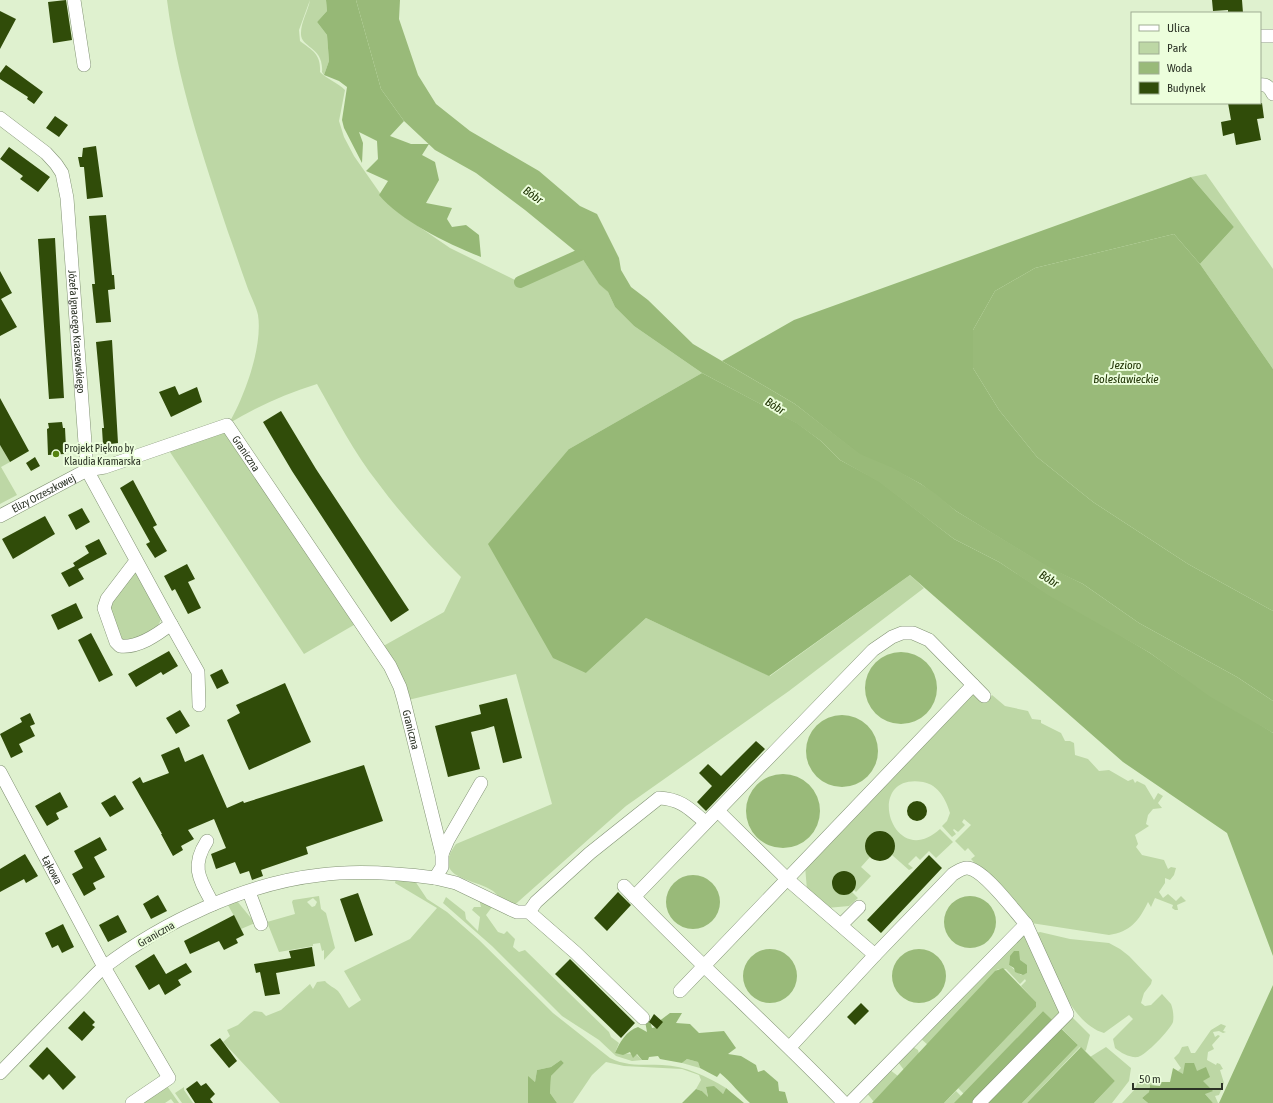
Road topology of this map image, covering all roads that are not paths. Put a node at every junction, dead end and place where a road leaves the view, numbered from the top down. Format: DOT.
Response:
graph roads {
  1 [pos="74,0"];
  2 [pos="1261,36"];
  3 [pos="1273,36"];
  4 [pos="84,65"];
  5 [pos="1261,85"];
  6 [pos="1273,94"];
  7 [pos="0,118"];
  8 [pos="87,470"];
  9 [pos="0,516"];
  10 [pos="136,561"];
  11 [pos="171,624"];
  12 [pos="973,685"];
  13 [pos="984,696"];
  14 [pos="199,705"];
  15 [pos="0,772"];
  16 [pos="481,783"];
  17 [pos="718,811"];
  18 [pos="705,822"];
  19 [pos="207,841"];
  20 [pos="442,854"];
  21 [pos="435,878"];
  22 [pos="787,879"];
  23 [pos="624,886"];
  24 [pos="249,892"];
  25 [pos="634,897"];
  26 [pos="213,904"];
  27 [pos="860,907"];
  28 [pos="529,912"];
  29 [pos="261,924"];
  30 [pos="1026,924"];
  31 [pos="841,925"];
  32 [pos="875,955"];
  33 [pos="705,966"];
  34 [pos="104,967"];
  35 [pos="680,991"];
  36 [pos="643,1018"];
  37 [pos="790,1047"];
  38 [pos="0,1073"];
  39 [pos="132,1103"];
  40 [pos="844,1103"];
  41 [pos="850,1103"];
  42 [pos="979,1103"];
  1 -- 4 [label="street"];
  2 -- 3 [label="street"];
  5 -- 6 [label="street"];
  7 -- 8 [label="street, Józefa Ignacego Kraszewskiego"];
  8 -- 9 [label="street, Elizy Orzeszkowej"];
  8 -- 10 [label="street, Józefa Ignacego Kraszewskiego"];
  8 -- 20 [label="street, Graniczna"];
  10 -- 11 [label="street, Józefa Ignacego Kraszewskiego"];
  10 -- 11 [label="street"];
  11 -- 14 [label="street, Józefa Ignacego Kraszewskiego"];
  12 -- 13 [label="street"];
  12 -- 17 [label="street"];
  12 -- 22 [label="street"];
  15 -- 34 [label="street, Łąkowa"];
  16 -- 20 [label="street"];
  17 -- 18 [label="street"];
  17 -- 22 [label="street"];
  18 -- 25 [label="street"];
  18 -- 28 [label="street"];
  19 -- 26 [label="street"];
  20 -- 21 [label="street, Graniczna"];
  21 -- 24 [label="street, Graniczna"];
  21 -- 28 [label="street"];
  22 -- 31 [label="street"];
  22 -- 33 [label="street"];
  23 -- 25 [label="street"];
  24 -- 26 [label="street, Graniczna"];
  24 -- 29 [label="street"];
  25 -- 33 [label="street"];
  26 -- 34 [label="street, Graniczna"];
  27 -- 31 [label="street"];
  28 -- 36 [label="street"];
  30 -- 32 [label="street"];
  30 -- 41 [label="street"];
  30 -- 42 [label="street"];
  31 -- 32 [label="street"];
  32 -- 37 [label="street"];
  33 -- 35 [label="street"];
  33 -- 37 [label="street"];
  34 -- 38 [label="street, Graniczna"];
  34 -- 39 [label="street"];
  37 -- 40 [label="street"];
}
